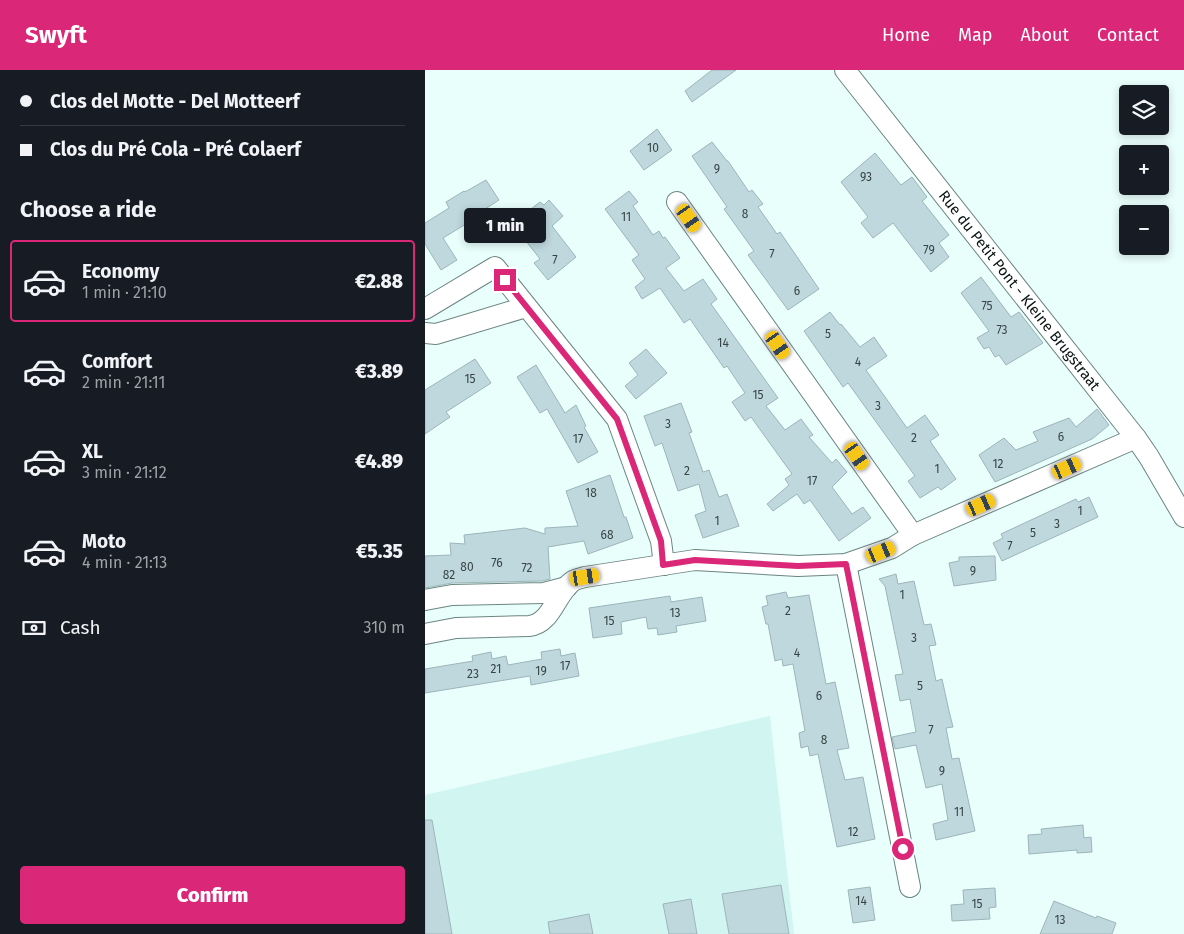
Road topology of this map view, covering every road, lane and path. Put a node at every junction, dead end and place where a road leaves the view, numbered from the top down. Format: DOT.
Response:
graph roads {
  1 [pos="845,70"];
  2 [pos="677,202"];
  3 [pos="527,307"];
  4 [pos="425,309"];
  5 [pos="425,333"];
  6 [pos="1136,438"];
  7 [pos="1184,517"];
  8 [pos="913,535"];
  9 [pos="846,564"];
  10 [pos="663,565"];
  11 [pos="567,587"];
  12 [pos="531,593"];
  13 [pos="452,595"];
  14 [pos="425,600"];
  15 [pos="542,620"];
  16 [pos="456,628"];
  17 [pos="425,634"];
  18 [pos="910,887"];
  1 -- 6 [label="street, Rue du Petit Pont - Kleine Brugstraat"];
  2 -- 8 [label="street"];
  3 -- 4 [label="street"];
  3 -- 5 [label="street"];
  3 -- 10 [label="street"];
  6 -- 7 [label="street, Rue du Petit Pont - Kleine Brugstraat"];
  6 -- 8 [label="street"];
  8 -- 9 [label="street"];
  9 -- 10 [label="street"];
  9 -- 18 [label="street"];
  10 -- 11 [label="street"];
  11 -- 12 [label="street"];
  11 -- 15 [label="street"];
  12 -- 13 [label="street"];
  12 -- 15 [label="street"];
  13 -- 14 [label="street"];
  13 -- 16 [label="street"];
  15 -- 16 [label="street"];
  16 -- 17 [label="street"];
}
